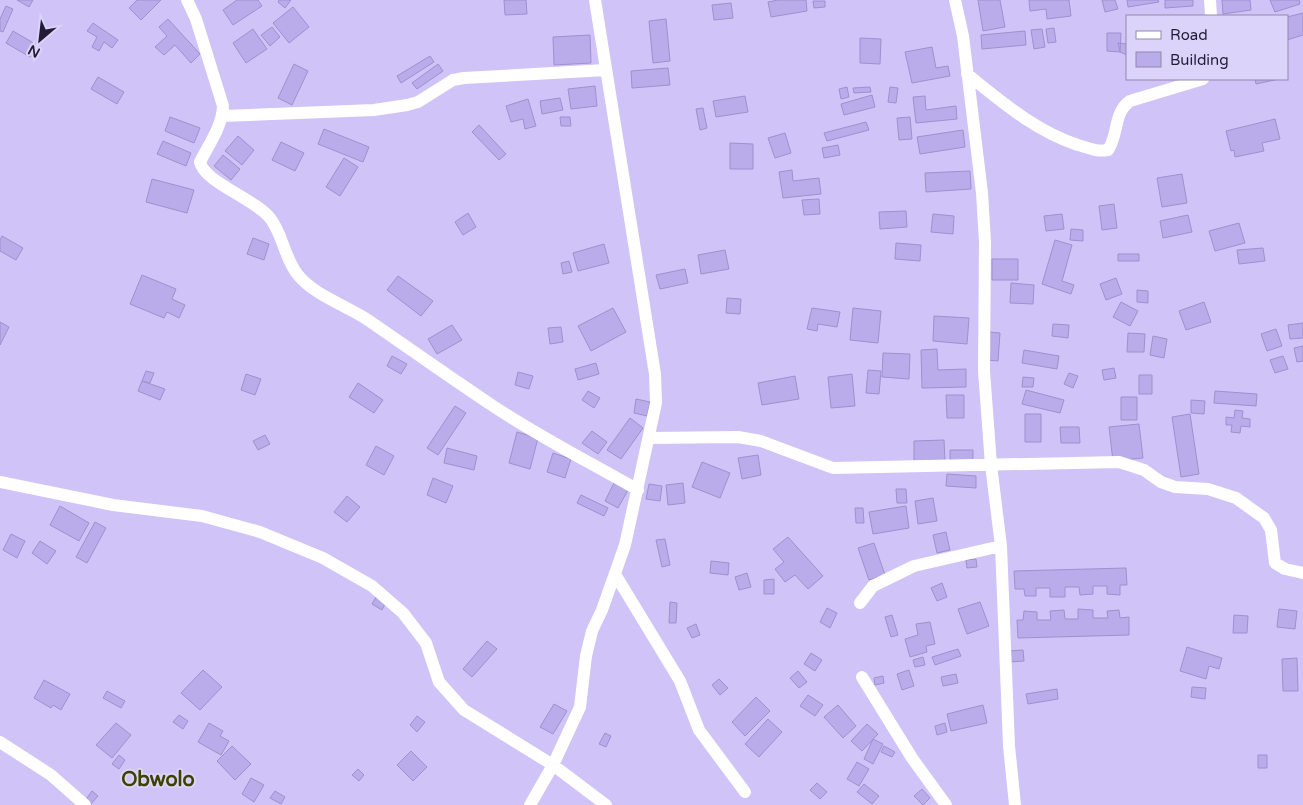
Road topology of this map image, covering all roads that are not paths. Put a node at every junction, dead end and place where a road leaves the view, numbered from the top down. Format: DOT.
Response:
graph roads {
  1 [pos="187,0"];
  2 [pos="595,0"];
  3 [pos="955,0"];
  4 [pos="1210,0"];
  5 [pos="1211,15"];
  6 [pos="606,70"];
  7 [pos="967,74"];
  8 [pos="1200,80"];
  9 [pos="222,116"];
  10 [pos="650,438"];
  11 [pos="991,465"];
  12 [pos="0,482"];
  13 [pos="638,490"];
  14 [pos="1002,546"];
  15 [pos="1303,573"];
  16 [pos="615,574"];
  17 [pos="860,603"];
  18 [pos="862,677"];
  19 [pos="0,742"];
  20 [pos="553,765"];
  21 [pos="745,792"];
  22 [pos="1011,803"];
  23 [pos="85,805"];
  24 [pos="530,805"];
  25 [pos="606,805"];
  26 [pos="946,805"];
  1 -- 9 [label="street"];
  2 -- 6 [label="street"];
  3 -- 7 [label="street"];
  4 -- 5 [label="street"];
  6 -- 9 [label="street"];
  6 -- 10 [label="street"];
  7 -- 8 [label="street"];
  7 -- 11 [label="street"];
  9 -- 13 [label="street"];
  10 -- 11 [label="street"];
  10 -- 13 [label="street"];
  11 -- 14 [label="street"];
  11 -- 15 [label="street"];
  12 -- 20 [label="street"];
  13 -- 16 [label="street"];
  14 -- 17 [label="street"];
  14 -- 22 [label="street"];
  16 -- 20 [label="street"];
  16 -- 21 [label="street"];
  18 -- 26 [label="street"];
  19 -- 23 [label="street"];
  20 -- 24 [label="street"];
  20 -- 25 [label="street"];
}
